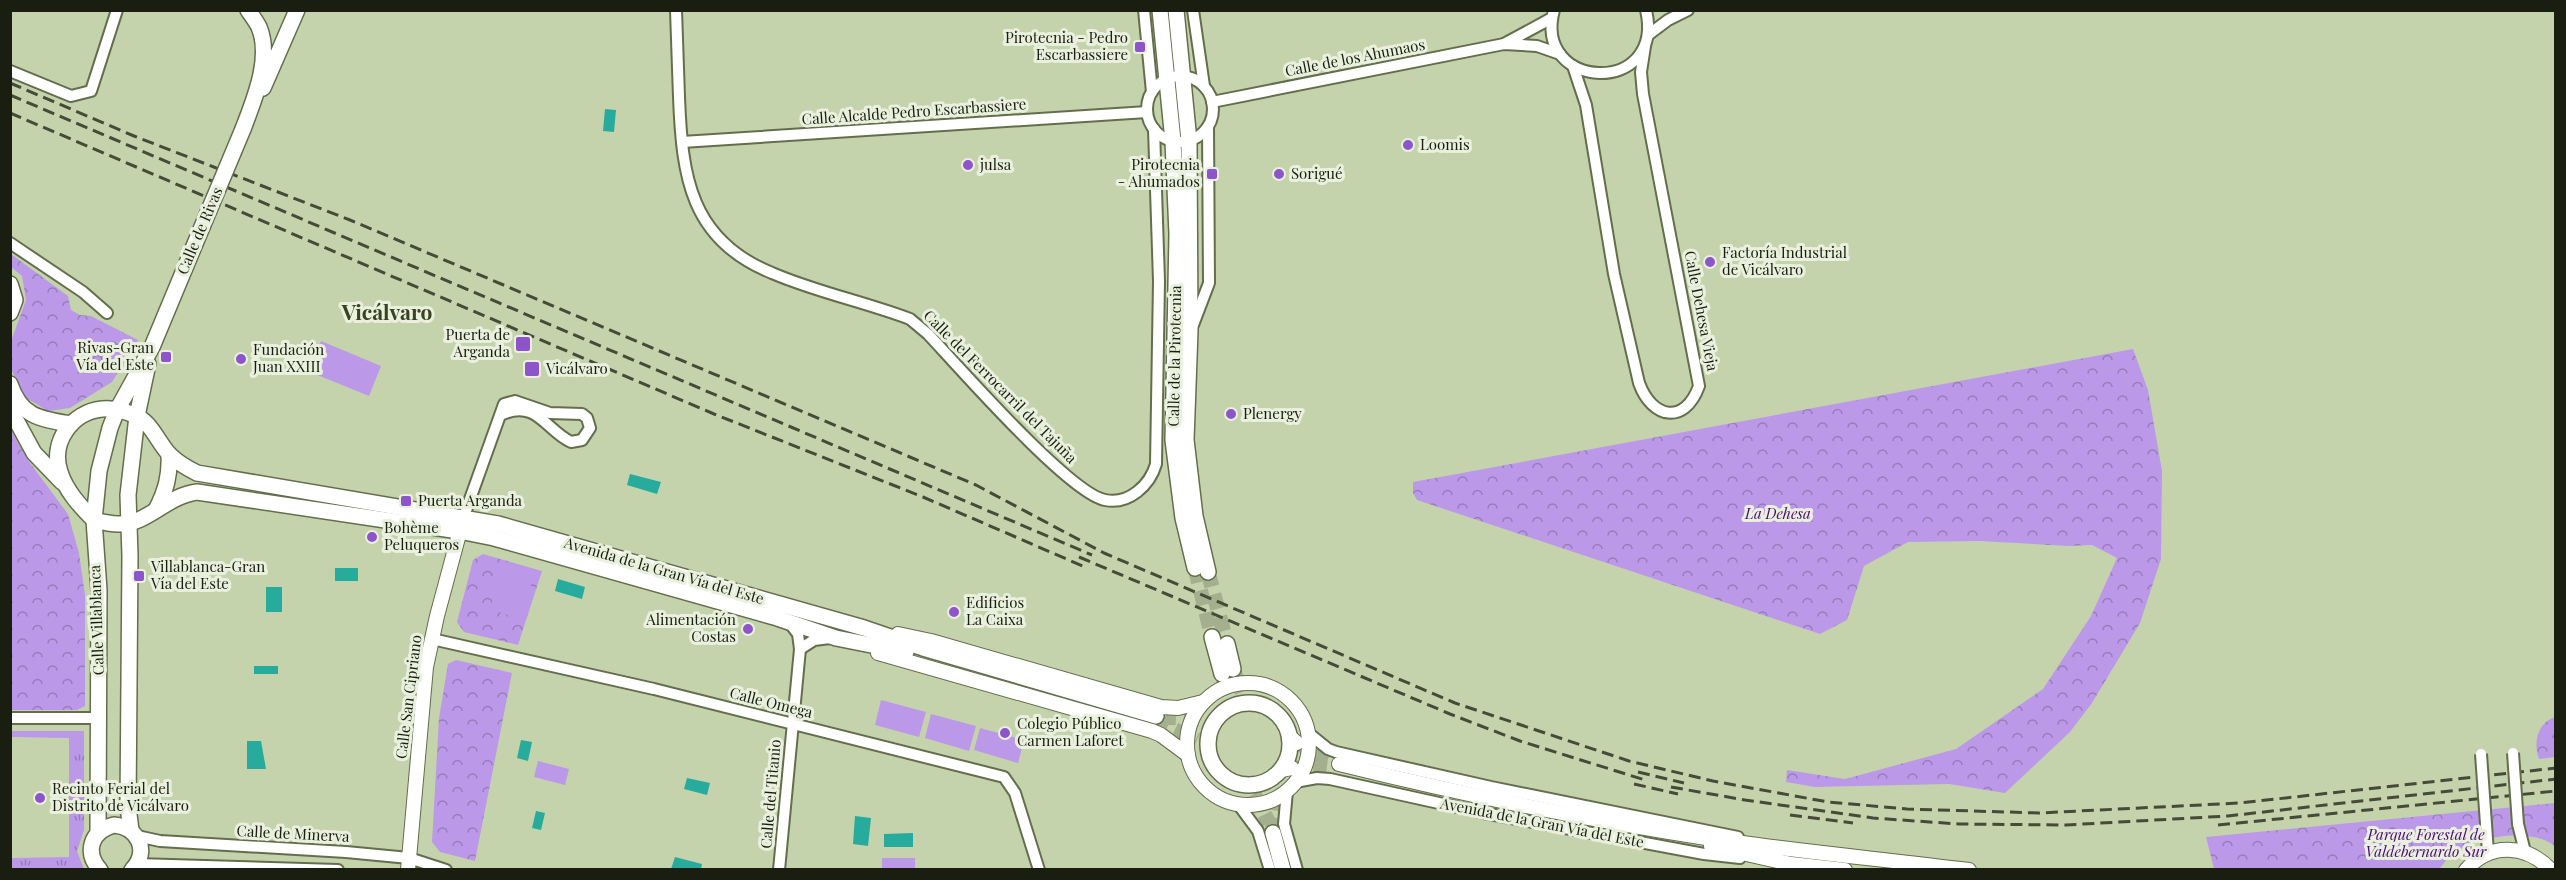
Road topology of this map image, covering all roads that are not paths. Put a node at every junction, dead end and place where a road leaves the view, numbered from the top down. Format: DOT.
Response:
graph roads {
  1 [pos="117,10"];
  2 [pos="248,10"];
  3 [pos="297,10"];
  4 [pos="676,10"];
  5 [pos="1144,10"];
  6 [pos="1160,10"];
  7 [pos="1176,10"];
  8 [pos="1193,10"];
  9 [pos="1646,10"];
  10 [pos="1688,10"];
  11 [pos="1553,14"];
  12 [pos="1648,35"];
  13 [pos="1504,44"];
  14 [pos="1645,46"];
  15 [pos="1560,54"];
  16 [pos="1573,66"];
  17 [pos="10,71"];
  18 [pos="1184,76"];
  19 [pos="1166,79"];
  20 [pos="1204,86"];
  21 [pos="1152,92"];
  22 [pos="1212,102"];
  23 [pos="1147,112"];
  24 [pos="245,122"];
  25 [pos="1208,127"];
  26 [pos="1154,129"];
  27 [pos="1173,141"];
  28 [pos="1190,141"];
  29 [pos="682,142"];
  30 [pos="10,243"];
  31 [pos="10,284"];
  32 [pos="10,313"];
  33 [pos="107,313"];
  34 [pos="1190,331"];
  35 [pos="152,347"];
  36 [pos="10,384"];
  37 [pos="10,409"];
  38 [pos="117,410"];
  39 [pos="503,414"];
  40 [pos="137,416"];
  41 [pos="70,424"];
  42 [pos="1157,441"];
  43 [pos="170,455"];
  44 [pos="65,484"];
  45 [pos="157,508"];
  46 [pos="94,520"];
  47 [pos="129,524"];
  48 [pos="462,524"];
  49 [pos="788,621"];
  50 [pos="864,628"];
  51 [pos="1212,637"];
  52 [pos="836,638"];
  53 [pos="432,639"];
  54 [pos="1227,644"];
  55 [pos="800,649"];
  56 [pos="1203,702"];
  57 [pos="10,718"];
  58 [pos="100,718"];
  59 [pos="792,724"];
  60 [pos="1308,732"];
  61 [pos="2513,753"];
  62 [pos="2481,754"];
  63 [pos="1188,755"];
  64 [pos="1285,779"];
  65 [pos="1238,804"];
  66 [pos="98,832"];
  67 [pos="134,833"];
  68 [pos="1273,833"];
  69 [pos="1794,849"];
  70 [pos="2525,852"];
  71 [pos="2488,853"];
  72 [pos="408,864"];
  73 [pos="1790,867"];
  74 [pos="133,868"];
  75 [pos="220,868"];
  76 [pos="99,869"];
  77 [pos="328,869"];
  78 [pos="338,870"];
  79 [pos="446,870"];
  80 [pos="779,870"];
  81 [pos="1039,870"];
  82 [pos="1270,870"];
  83 [pos="1283,870"];
  84 [pos="1297,870"];
  85 [pos="1845,870"];
  86 [pos="1969,870"];
  87 [pos="2466,870"];
  88 [pos="2551,870"];
  1 -- 17 [label="street"];
  2 -- 24 [label="main road, Calle de Rivas"];
  3 -- 24 [label="main road, Calle de Rivas"];
  4 -- 29 [label="street, Calle del Ferrocarril del Tajuña"];
  5 -- 21 [label="street"];
  6 -- 19 [label="main road, Calle de la Pirotecnia"];
  7 -- 18 [label="main road, Calle de la Pirotecnia"];
  8 -- 20 [label="street"];
  9 -- 12 [label="street, Calle Dehesa Vieja"];
  10 -- 12 [label="street"];
  11 -- 13 [label="street, Calle de los Ahumaos"];
  11 -- 15 [label="street"];
  12 -- 14 [label="street, Calle Dehesa Vieja"];
  13 -- 15 [label="street, Calle de los Ahumaos"];
  13 -- 22 [label="street, Calle de los Ahumaos"];
  14 -- 16 [label="street"];
  14 -- 16 [label="street, Calle Dehesa Vieja"];
  15 -- 16 [label="street"];
  18 -- 19 [label="street"];
  18 -- 20 [label="street"];
  18 -- 28 [label="main road, Calle de la Pirotecnia"];
  19 -- 21 [label="street"];
  19 -- 27 [label="main road, Calle de la Pirotecnia"];
  20 -- 22 [label="street"];
  21 -- 23 [label="street"];
  22 -- 25 [label="street, Calle de la Pirotecnia"];
  23 -- 26 [label="street, Calle de la Pirotecnia"];
  23 -- 29 [label="street, Calle Alcalde Pedro Escarbassiere"];
  24 -- 35 [label="main road, Calle de Rivas, bridge"];
  25 -- 28 [label="street"];
  25 -- 34 [label="street, Calle de la Pirotecnia"];
  26 -- 27 [label="street"];
  26 -- 42 [label="street, Calle de la Pirotecnia"];
  27 -- 28 [label="street"];
  27 -- 34 [label="main road, Calle de la Pirotecnia"];
  28 -- 34 [label="main road, Calle de la Pirotecnia"];
  29 -- 42 [label="street, Calle del Ferrocarril del Tajuña"];
  30 -- 33 [label="street"];
  31 -- 32 [label="main road"];
  35 -- 38 [label="main road, Calle de Rivas"];
  35 -- 40 [label="main road, Calle de Rivas"];
  36 -- 41 [label="main road"];
  37 -- 44 [label="main road"];
  38 -- 40 [label="main road, Avenida de la Gran Vía del Este"];
  38 -- 41 [label="main road"];
  38 -- 46 [label="main road, Calle Villablanca"];
  39 -- 39 [label="street"];
  39 -- 48 [label="street"];
  40 -- 43 [label="main road, Avenida de la Gran Vía del Este"];
  40 -- 47 [label="main road, Calle Villablanca"];
  41 -- 44 [label="main road"];
  43 -- 45 [label="main road"];
  43 -- 48 [label="main road, Avenida de la Gran Vía del Este"];
  44 -- 46 [label="main road"];
  45 -- 47 [label="main road, Avenida de la Gran Vía del Este"];
  45 -- 48 [label="main road, Avenida de la Gran Vía del Este"];
  46 -- 47 [label="main road"];
  46 -- 58 [label="main road, Calle Villablanca"];
  47 -- 67 [label="main road, Calle Villablanca"];
  48 -- 49 [label="main road, Avenida de la Gran Vía del Este"];
  48 -- 50 [label="main road, Avenida de la Gran Vía del Este"];
  48 -- 53 [label="street, Calle San Cipriano"];
  49 -- 52 [label="main road, Avenida de la Gran Vía del Este"];
  49 -- 55 [label="street, Calle del Titanio"];
  50 -- 52 [label="main road, Avenida de la Gran Vía del Este"];
  50 -- 56 [label="street, Avenida de la Gran Vía del Este"];
  51 -- 54 [label="main road"];
  52 -- 55 [label="street"];
  52 -- 63 [label="street, Avenida de la Gran Vía del Este"];
  53 -- 59 [label="street, Calle Omega"];
  53 -- 72 [label="street, Calle San Cipriano"];
  55 -- 59 [label="street, Calle del Titanio"];
  56 -- 60 [label="street"];
  56 -- 63 [label="street"];
  57 -- 58 [label="street"];
  58 -- 66 [label="main road, Calle Villablanca"];
  59 -- 80 [label="street, Calle del Titanio"];
  59 -- 81 [label="street, Calle Omega"];
  60 -- 64 [label="street"];
  60 -- 69 [label="street, Avenida de la Gran Vía del Este"];
  61 -- 70 [label="street, bridge"];
  62 -- 71 [label="street, bridge"];
  63 -- 65 [label="street"];
  64 -- 64 [label="main road"];
  64 -- 65 [label="street"];
  64 -- 73 [label="street, Avenida de la Gran Vía del Este"];
  64 -- 84 [label="street"];
  65 -- 82 [label="street"];
  66 -- 67 [label="main road"];
  66 -- 76 [label="main road, Calle Villablanca"];
  67 -- 72 [label="street, Calle de Minerva"];
  67 -- 74 [label="main road, Calle Villablanca"];
  68 -- 83 [label="main road"];
  69 -- 73 [label="street, Avenida de la Gran Vía del Este"];
  69 -- 86 [label="street, Avenida de la Gran Vía del Este"];
  70 -- 71 [label="street"];
  70 -- 88 [label="street"];
  71 -- 87 [label="street"];
  72 -- 79 [label="street, Calle de Minerva"];
  73 -- 85 [label="street, Avenida de la Gran Vía del Este"];
  74 -- 75 [label="street"];
  75 -- 77 [label="street"];
  77 -- 78 [label="street"];
}
